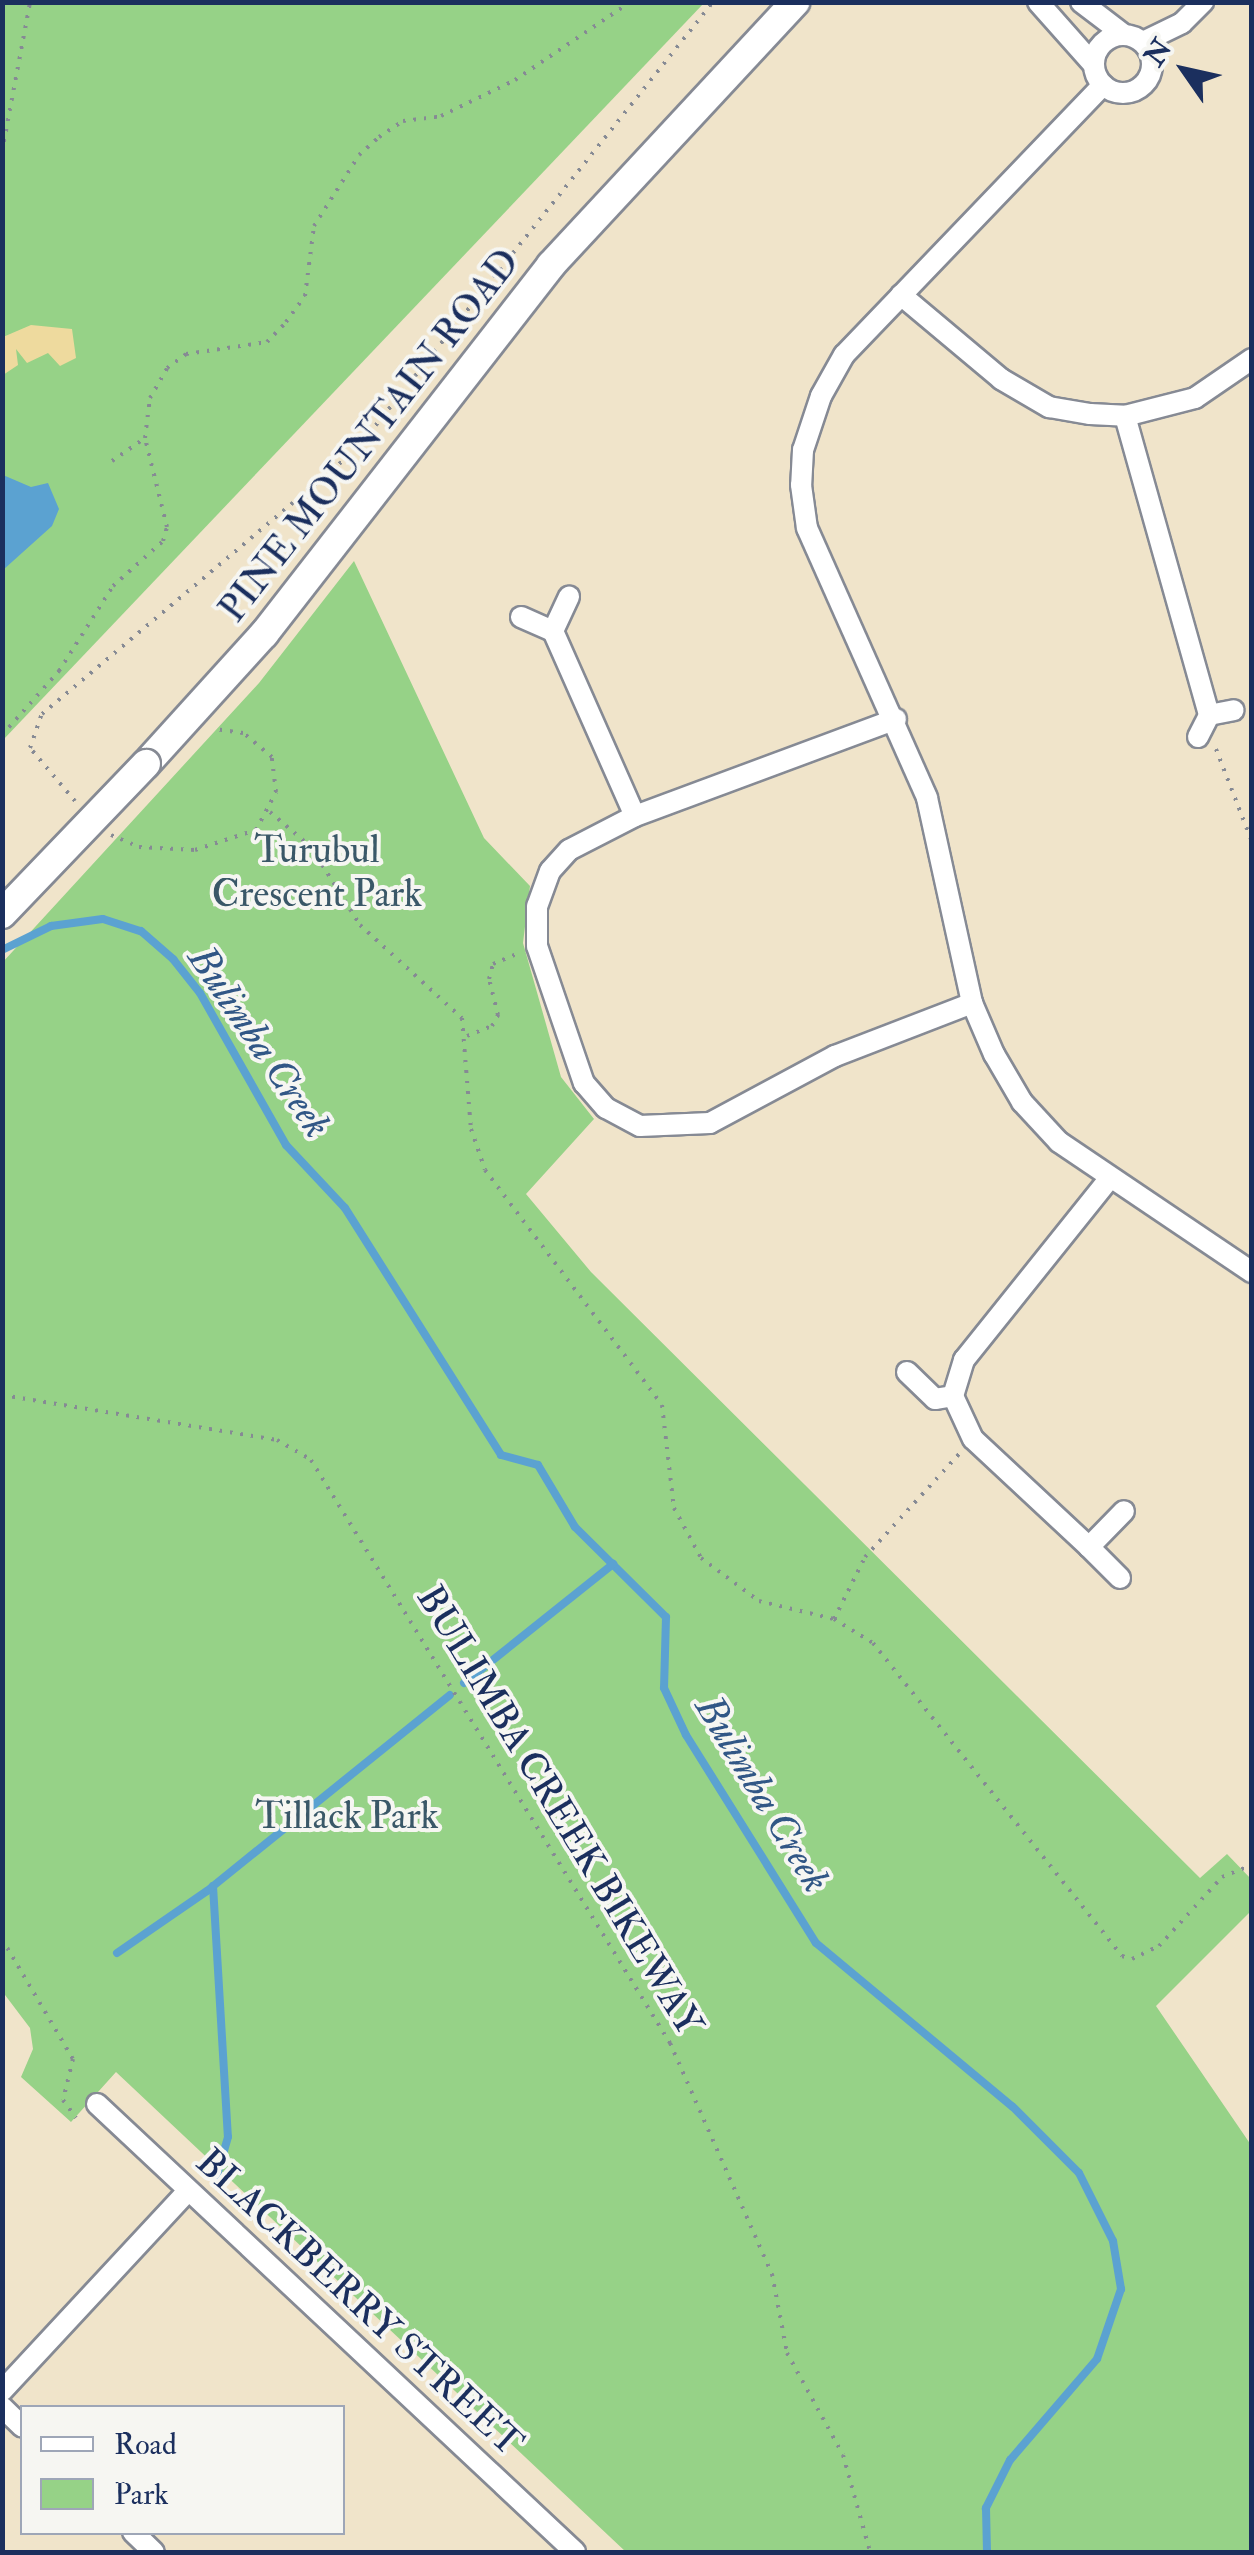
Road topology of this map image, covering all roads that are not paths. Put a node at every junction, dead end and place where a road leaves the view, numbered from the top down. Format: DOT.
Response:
graph roads {
  1 [pos="795,2"];
  2 [pos="1038,2"];
  3 [pos="1081,2"];
  4 [pos="1203,2"];
  5 [pos="1133,38"];
  6 [pos="1094,65"];
  7 [pos="1103,85"];
  8 [pos="901,295"];
  9 [pos="1252,359"];
  10 [pos="1125,416"];
  11 [pos="569,598"];
  12 [pos="521,618"];
  13 [pos="553,631"];
  14 [pos="1234,710"];
  15 [pos="1209,715"];
  16 [pos="896,719"];
  17 [pos="1198,736"];
  18 [pos="635,816"];
  19 [pos="2,914"];
  20 [pos="972,1003"];
  21 [pos="1108,1180"];
  22 [pos="1252,1272"];
  23 [pos="907,1372"];
  24 [pos="953,1396"];
  25 [pos="1124,1511"];
  26 [pos="1089,1548"];
  27 [pos="1120,1578"];
  28 [pos="97,2104"];
  29 [pos="186,2192"];
  30 [pos="2,2391"];
  31 [pos="575,2552"];
  1 -- 19 [label="main road, PINE MOUNTAIN ROAD, bridge"];
  2 -- 6 [label="street"];
  3 -- 5 [label="street"];
  4 -- 5 [label="street"];
  5 -- 6 [label="street"];
  5 -- 7 [label="street"];
  6 -- 7 [label="street"];
  7 -- 8 [label="street"];
  8 -- 10 [label="street"];
  8 -- 16 [label="street"];
  9 -- 10 [label="street"];
  10 -- 15 [label="street"];
  11 -- 13 [label="street"];
  12 -- 13 [label="street"];
  13 -- 18 [label="street"];
  14 -- 15 [label="street"];
  15 -- 17 [label="street"];
  16 -- 18 [label="street"];
  16 -- 20 [label="street"];
  18 -- 20 [label="street"];
  20 -- 21 [label="street"];
  21 -- 22 [label="street"];
  21 -- 24 [label="street"];
  23 -- 24 [label="street"];
  24 -- 26 [label="street"];
  25 -- 26 [label="street"];
  26 -- 27 [label="street"];
  28 -- 29 [label="street, BLACKBERRY STREET"];
  29 -- 30 [label="street"];
  29 -- 31 [label="street, BLACKBERRY STREET"];
}
